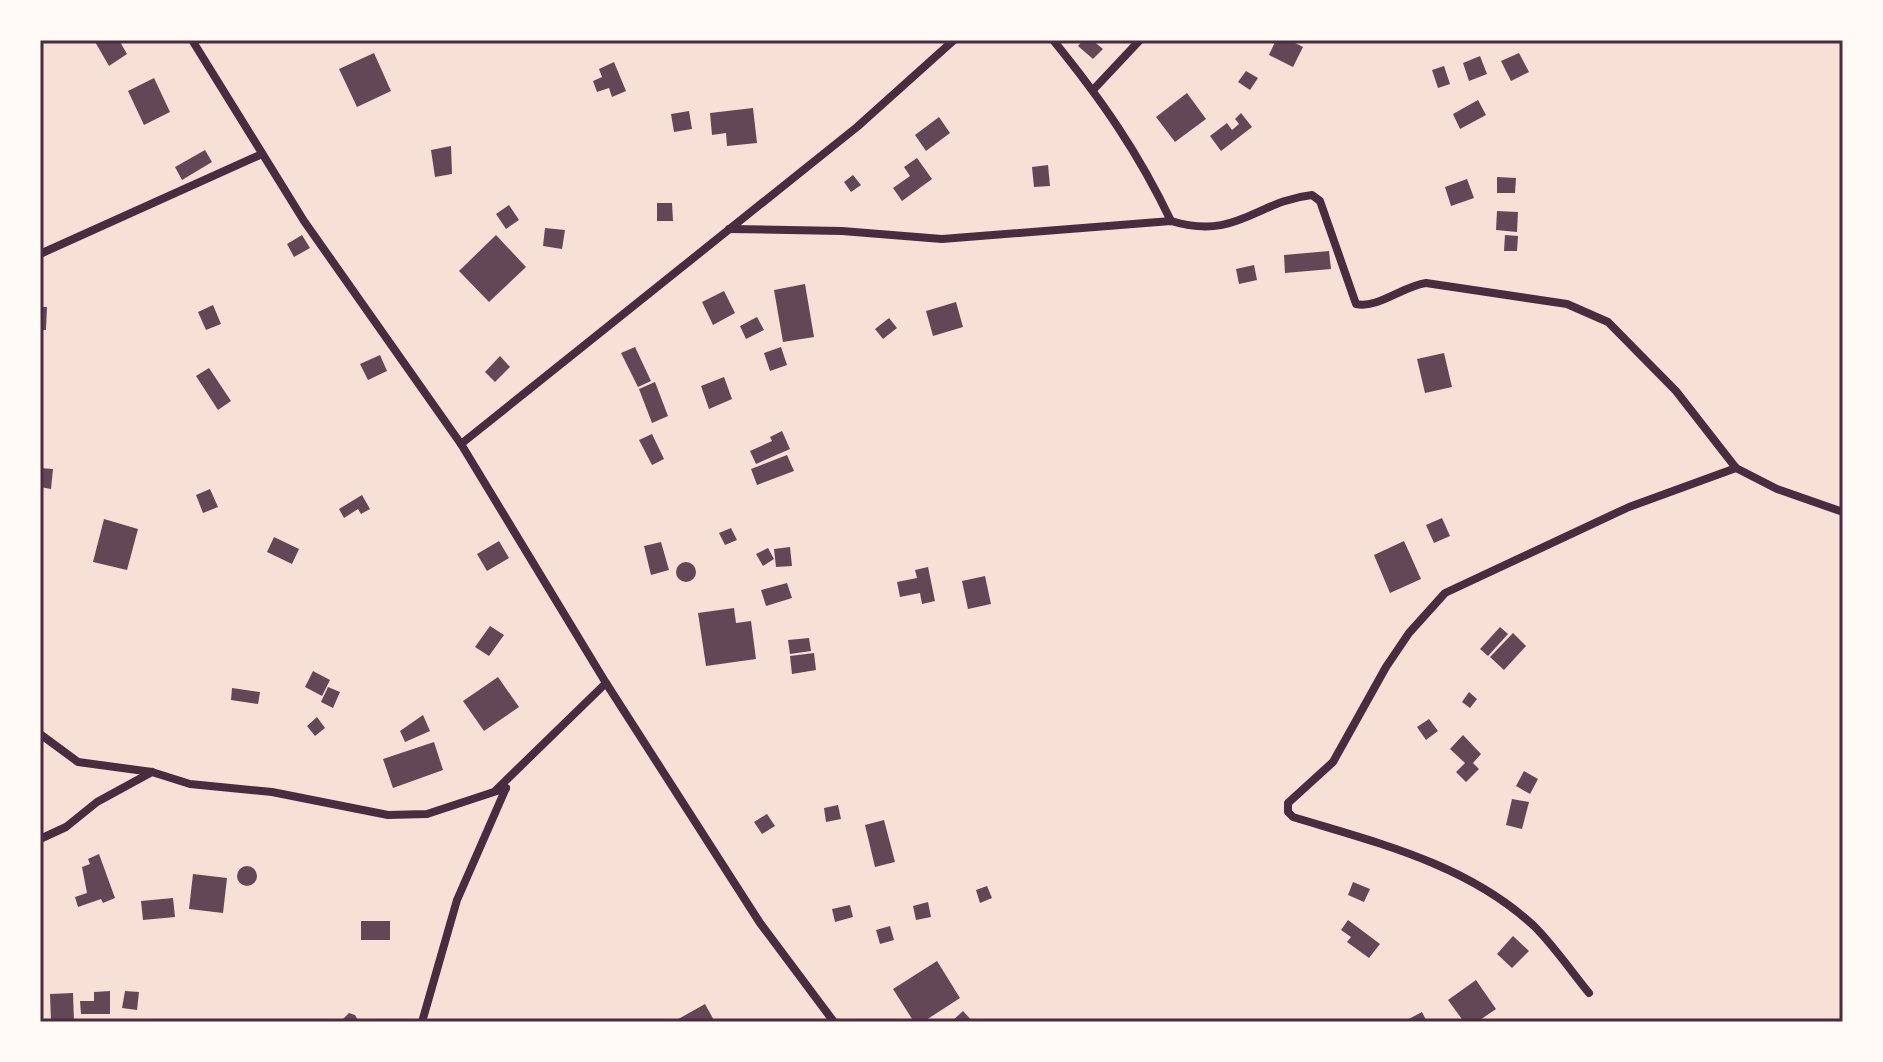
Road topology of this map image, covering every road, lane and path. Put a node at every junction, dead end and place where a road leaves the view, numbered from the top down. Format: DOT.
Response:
graph roads {
  1 [pos="192,40"];
  2 [pos="954,40"];
  3 [pos="1053,40"];
  4 [pos="1140,40"];
  5 [pos="1093,90"];
  6 [pos="262,154"];
  7 [pos="1171,221"];
  8 [pos="729,229"];
  9 [pos="40,254"];
  10 [pos="461,444"];
  11 [pos="1736,468"];
  12 [pos="1843,512"];
  13 [pos="606,683"];
  14 [pos="40,734"];
  15 [pos="152,772"];
  16 [pos="506,788"];
  17 [pos="40,839"];
  18 [pos="1589,993"];
  19 [pos="422,1022"];
  20 [pos="834,1022"];
  1 -- 6 [label="street"];
  2 -- 8 [label="street"];
  3 -- 5 [label="street"];
  4 -- 5 [label="street"];
  5 -- 7 [label="street"];
  6 -- 9 [label="street"];
  6 -- 10 [label="street"];
  7 -- 8 [label="street"];
  7 -- 11 [label="street"];
  8 -- 10 [label="street"];
  10 -- 13 [label="street"];
  11 -- 12 [label="street"];
  11 -- 18 [label="street"];
  13 -- 16 [label="street"];
  13 -- 20 [label="street"];
  14 -- 15 [label="street"];
  15 -- 16 [label="street"];
  15 -- 17 [label="street"];
  16 -- 19 [label="street"];
}
